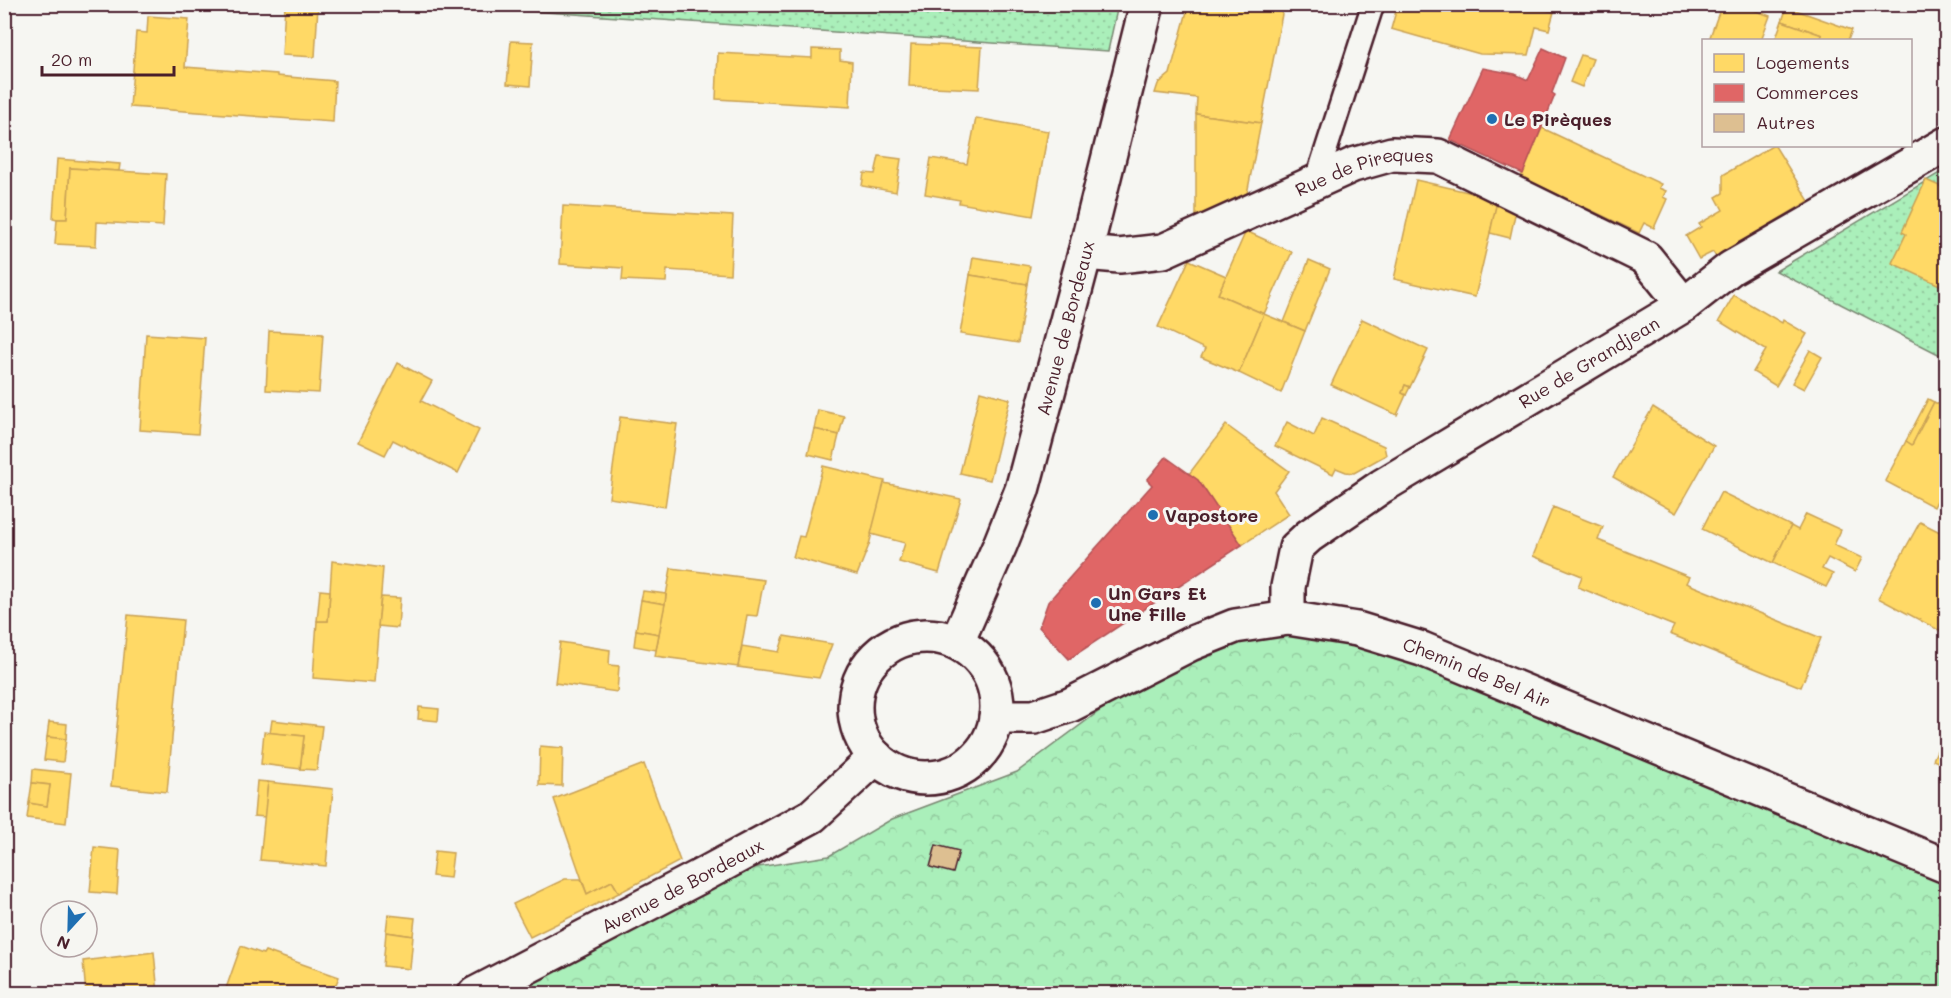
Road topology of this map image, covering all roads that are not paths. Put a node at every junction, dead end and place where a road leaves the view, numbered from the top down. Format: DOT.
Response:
graph roads {
  1 [pos="1147,4"];
  2 [pos="1372,4"];
  3 [pos="1947,144"];
  4 [pos="1316,181"];
  5 [pos="1085,253"];
  6 [pos="1684,305"];
  7 [pos="1288,618"];
  8 [pos="957,642"];
  9 [pos="996,717"];
  10 [pos="876,757"];
  11 [pos="1947,867"];
  12 [pos="475,993"];
  1 -- 5 [label="street, Avenue de Bordeaux"];
  2 -- 4 [label="lane"];
  3 -- 6 [label="street, Rue de Grandjean"];
  4 -- 5 [label="street, Rue de Pireques"];
  4 -- 6 [label="street, Rue de Pireques"];
  5 -- 8 [label="street, Avenue de Bordeaux"];
  6 -- 7 [label="street, Rue de Grandjean"];
  7 -- 9 [label="street, Chemin de Bel Air"];
  7 -- 11 [label="street, Chemin de Bel Air"];
  8 -- 9 [label="street"];
  8 -- 10 [label="street"];
  9 -- 10 [label="street"];
  10 -- 12 [label="street, Avenue de Bordeaux"];
}
